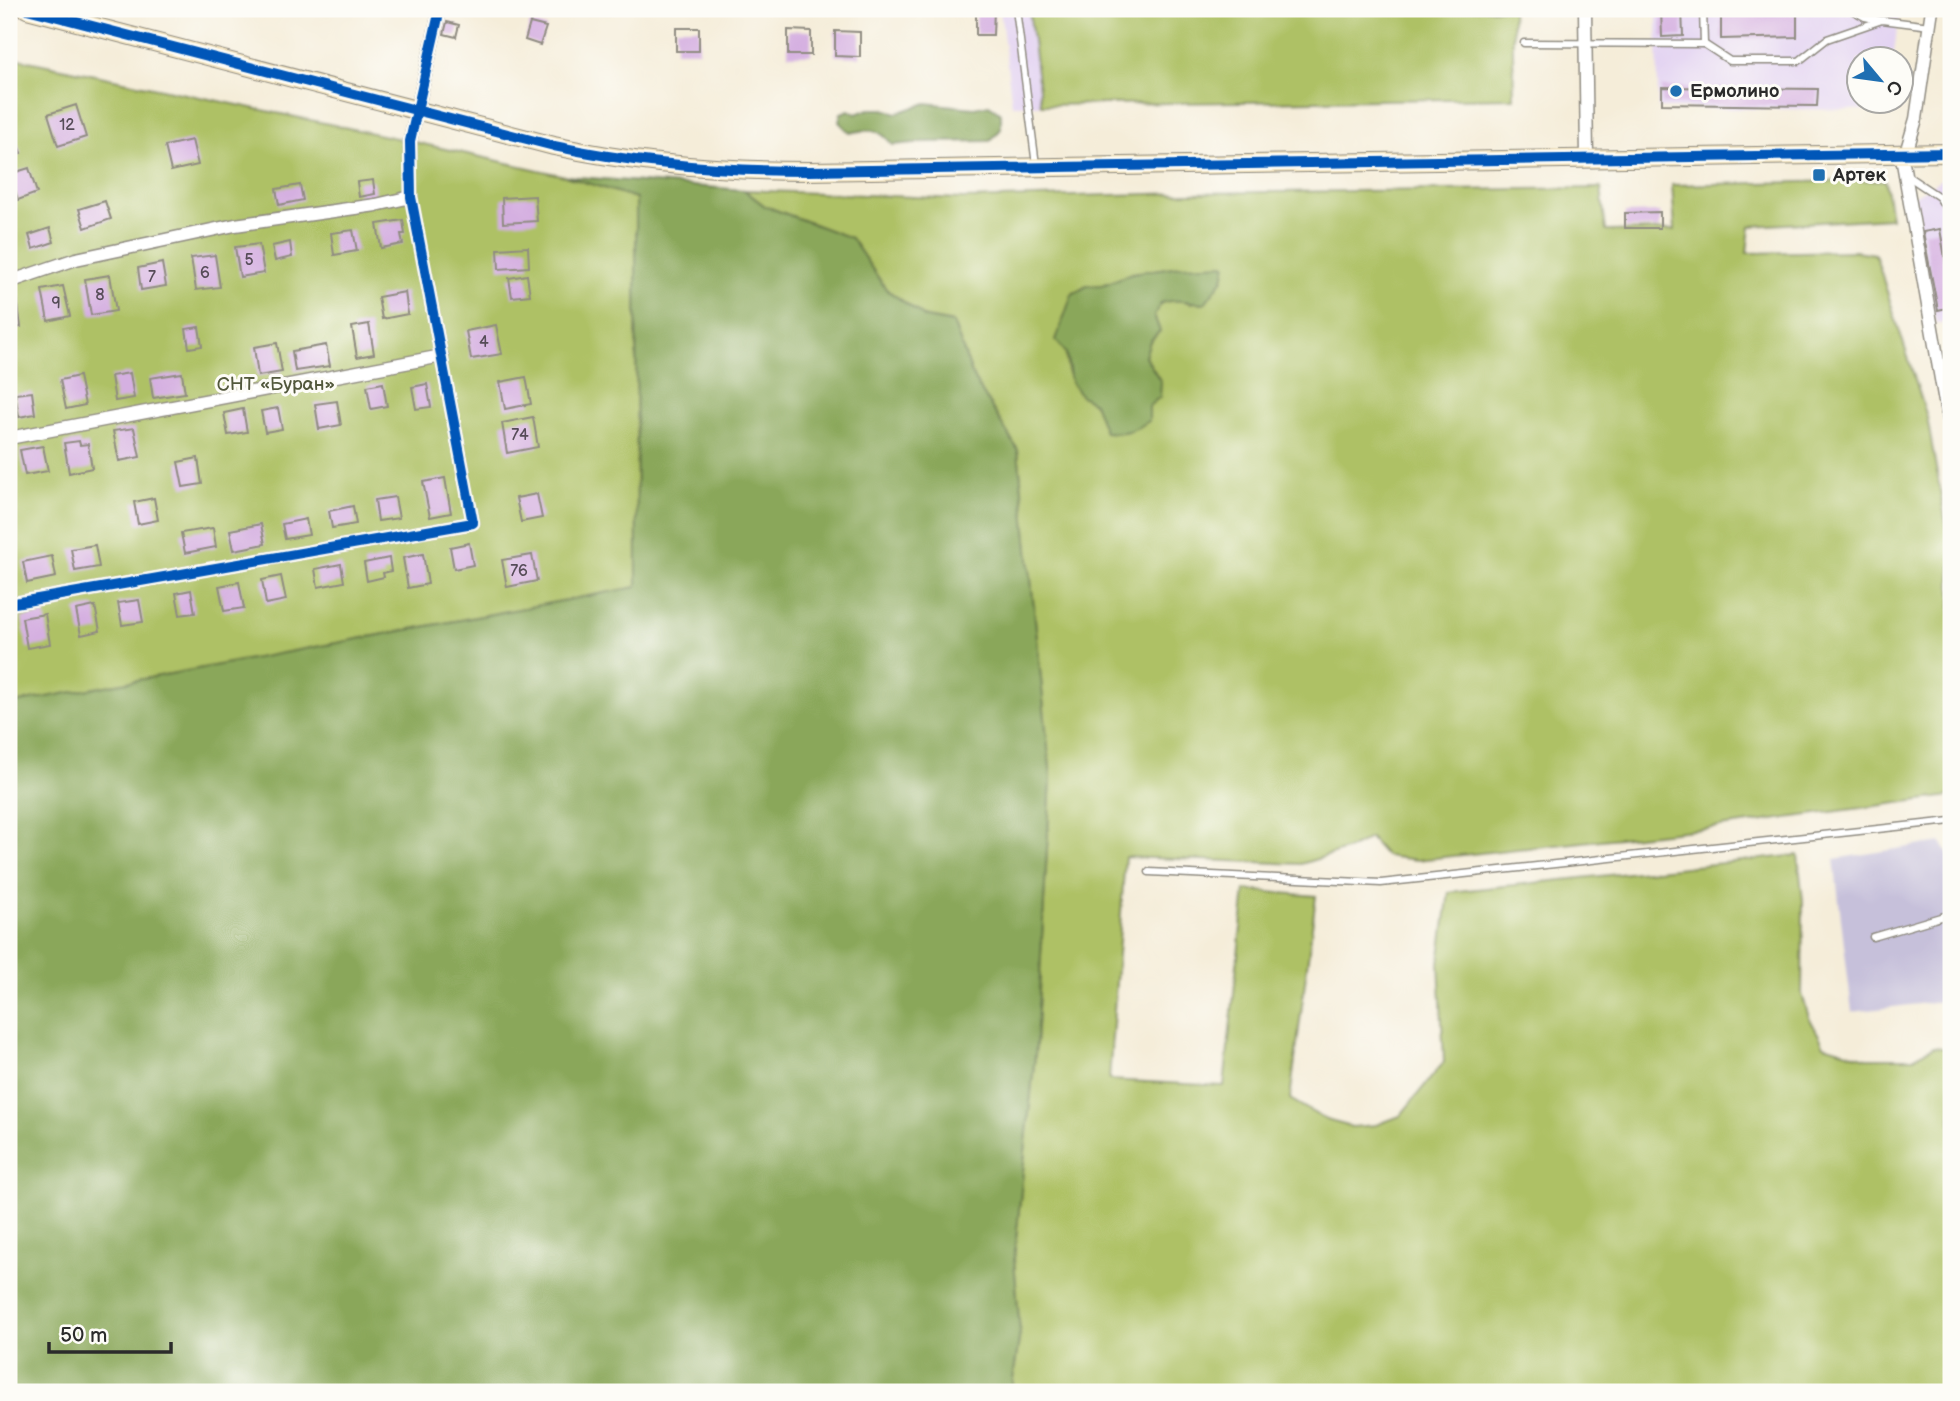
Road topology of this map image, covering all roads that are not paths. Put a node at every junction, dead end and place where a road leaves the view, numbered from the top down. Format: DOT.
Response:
graph roads {
  1 [pos="27,9"];
  2 [pos="440,9"];
  3 [pos="1016,9"];
  4 [pos="1585,9"];
  5 [pos="1703,9"];
  6 [pos="1850,9"];
  7 [pos="1932,9"];
  8 [pos="1882,20"];
  9 [pos="1930,26"];
  10 [pos="1524,43"];
  11 [pos="1585,43"];
  12 [pos="1704,44"];
  13 [pos="419,109"];
  14 [pos="1951,153"];
  15 [pos="1906,154"];
  16 [pos="1587,158"];
  17 [pos="1037,167"];
  18 [pos="1905,174"];
  19 [pos="411,197"];
  20 [pos="1940,197"];
  21 [pos="1951,197"];
  22 [pos="1951,216"];
  23 [pos="9,282"];
  24 [pos="443,356"];
  25 [pos="1951,436"];
  26 [pos="9,438"];
  27 [pos="9,604"];
  28 [pos="1951,821"];
  29 [pos="1149,872"];
  30 [pos="1951,914"];
  31 [pos="1873,937"];
  1 -- 13 [label="street"];
  2 -- 13 [label="street"];
  3 -- 17 [label="lane"];
  4 -- 11 [label="street"];
  5 -- 12 [label="lane"];
  6 -- 8 [label="lane"];
  7 -- 9 [label="street"];
  8 -- 9 [label="lane"];
  8 -- 12 [label="lane"];
  9 -- 15 [label="street"];
  10 -- 11 [label="lane"];
  11 -- 12 [label="lane"];
  11 -- 16 [label="street"];
  13 -- 17 [label="street"];
  13 -- 19 [label="street"];
  14 -- 15 [label="street"];
  15 -- 16 [label="street"];
  15 -- 18 [label="street"];
  16 -- 17 [label="street"];
  18 -- 20 [label="lane"];
  18 -- 25 [label="street"];
  19 -- 23 [label="street"];
  19 -- 24 [label="street"];
  20 -- 21 [label="lane"];
  20 -- 22 [label="lane"];
  24 -- 26 [label="street"];
  24 -- 27 [label="street"];
  28 -- 29 [label="lane"];
  30 -- 31 [label="lane"];
}
